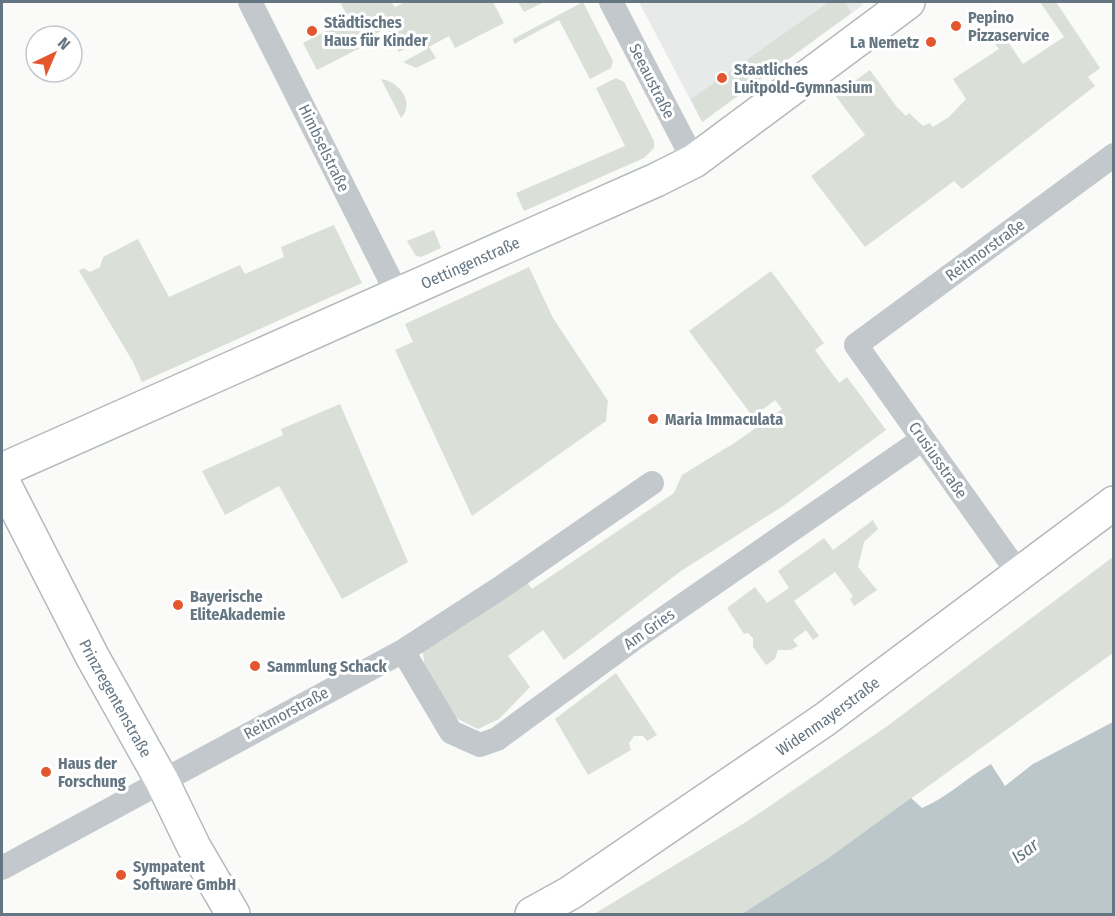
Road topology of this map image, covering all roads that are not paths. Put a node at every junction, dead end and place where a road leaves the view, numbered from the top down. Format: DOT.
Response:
graph roads {
  1 [pos="250,2"];
  2 [pos="611,2"];
  3 [pos="908,2"];
  4 [pos="1113,156"];
  5 [pos="694,161"];
  6 [pos="398,295"];
  7 [pos="856,345"];
  8 [pos="922,439"];
  9 [pos="2,470"];
  10 [pos="2,480"];
  11 [pos="652,483"];
  12 [pos="1113,503"];
  13 [pos="1019,574"];
  14 [pos="403,651"];
  15 [pos="162,781"];
  16 [pos="2,868"];
  17 [pos="233,915"];
  18 [pos="532,915"];
  1 -- 6 [label="street, Himbselstraße"];
  2 -- 5 [label="street, Seeaustraße"];
  3 -- 5 [label="main road, Oettingenstraße"];
  4 -- 7 [label="street, Reitmorstraße"];
  5 -- 6 [label="main road, Oettingenstraße"];
  6 -- 9 [label="main road, Oettingenstraße"];
  7 -- 8 [label="street, Crusiusstraße"];
  8 -- 13 [label="street, Crusiusstraße"];
  8 -- 14 [label="street, Am Gries"];
  10 -- 15 [label="main road, Prinzregentenstraße"];
  11 -- 14 [label="street, Reitmorstraße"];
  12 -- 13 [label="main road, Widenmayerstraße"];
  13 -- 18 [label="main road, Widenmayerstraße"];
  14 -- 15 [label="street, Reitmorstraße"];
  15 -- 16 [label="street, Reitmorstraße"];
  15 -- 17 [label="main road, Prinzregentenstraße"];
}
